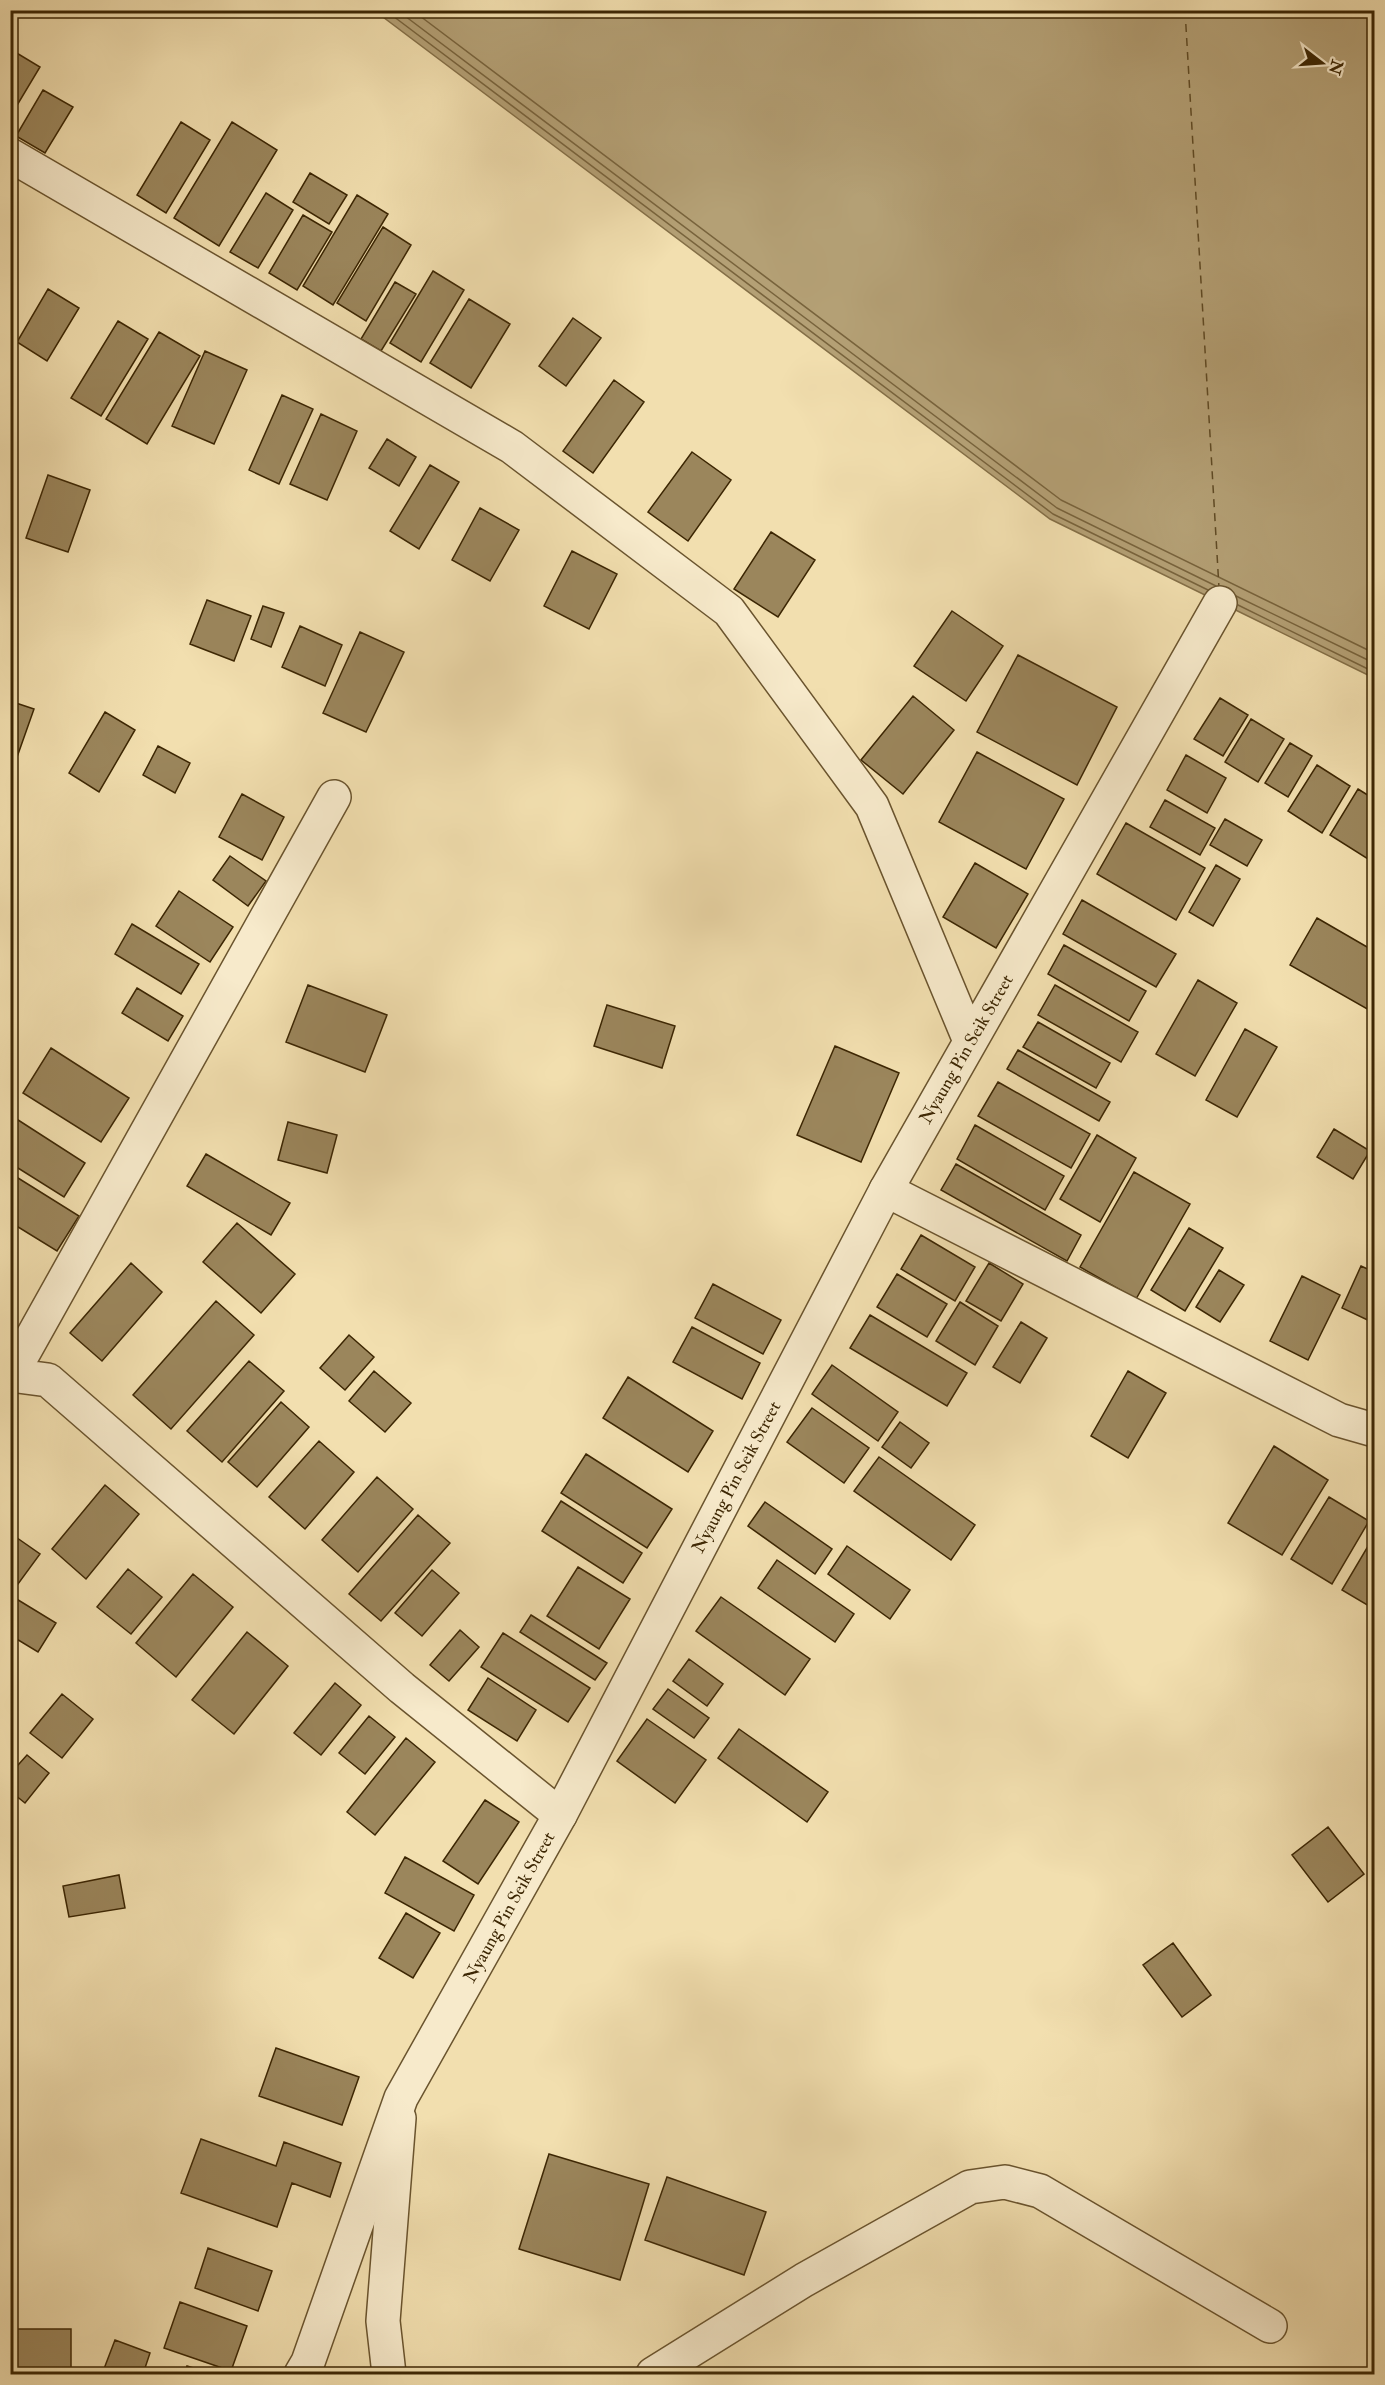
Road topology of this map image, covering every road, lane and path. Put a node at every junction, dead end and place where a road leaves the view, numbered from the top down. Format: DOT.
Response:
graph roads {
  1 [pos="10,155"];
  2 [pos="1220,603"];
  3 [pos="334,797"];
  4 [pos="970,1041"];
  5 [pos="886,1190"];
  6 [pos="11,1376"];
  7 [pos="1374,1430"];
  8 [pos="560,1815"];
  9 [pos="401,2098"];
  10 [pos="1270,2326"];
  11 [pos="301,2374"];
  12 [pos="389,2374"];
  13 [pos="653,2374"];
  1 -- 4 [label="street"];
  2 -- 4 [label="street, Nyaung Pin Seik Street"];
  3 -- 6 [label="street"];
  4 -- 5 [label="street, Nyaung Pin Seik Street"];
  5 -- 7 [label="street"];
  5 -- 8 [label="street, Nyaung Pin Seik Street"];
  6 -- 8 [label="street"];
  8 -- 9 [label="street, Nyaung Pin Seik Street"];
  9 -- 11 [label="street, Nyaung Pin Seik Street"];
  9 -- 12 [label="street"];
  10 -- 13 [label="street"];
}
